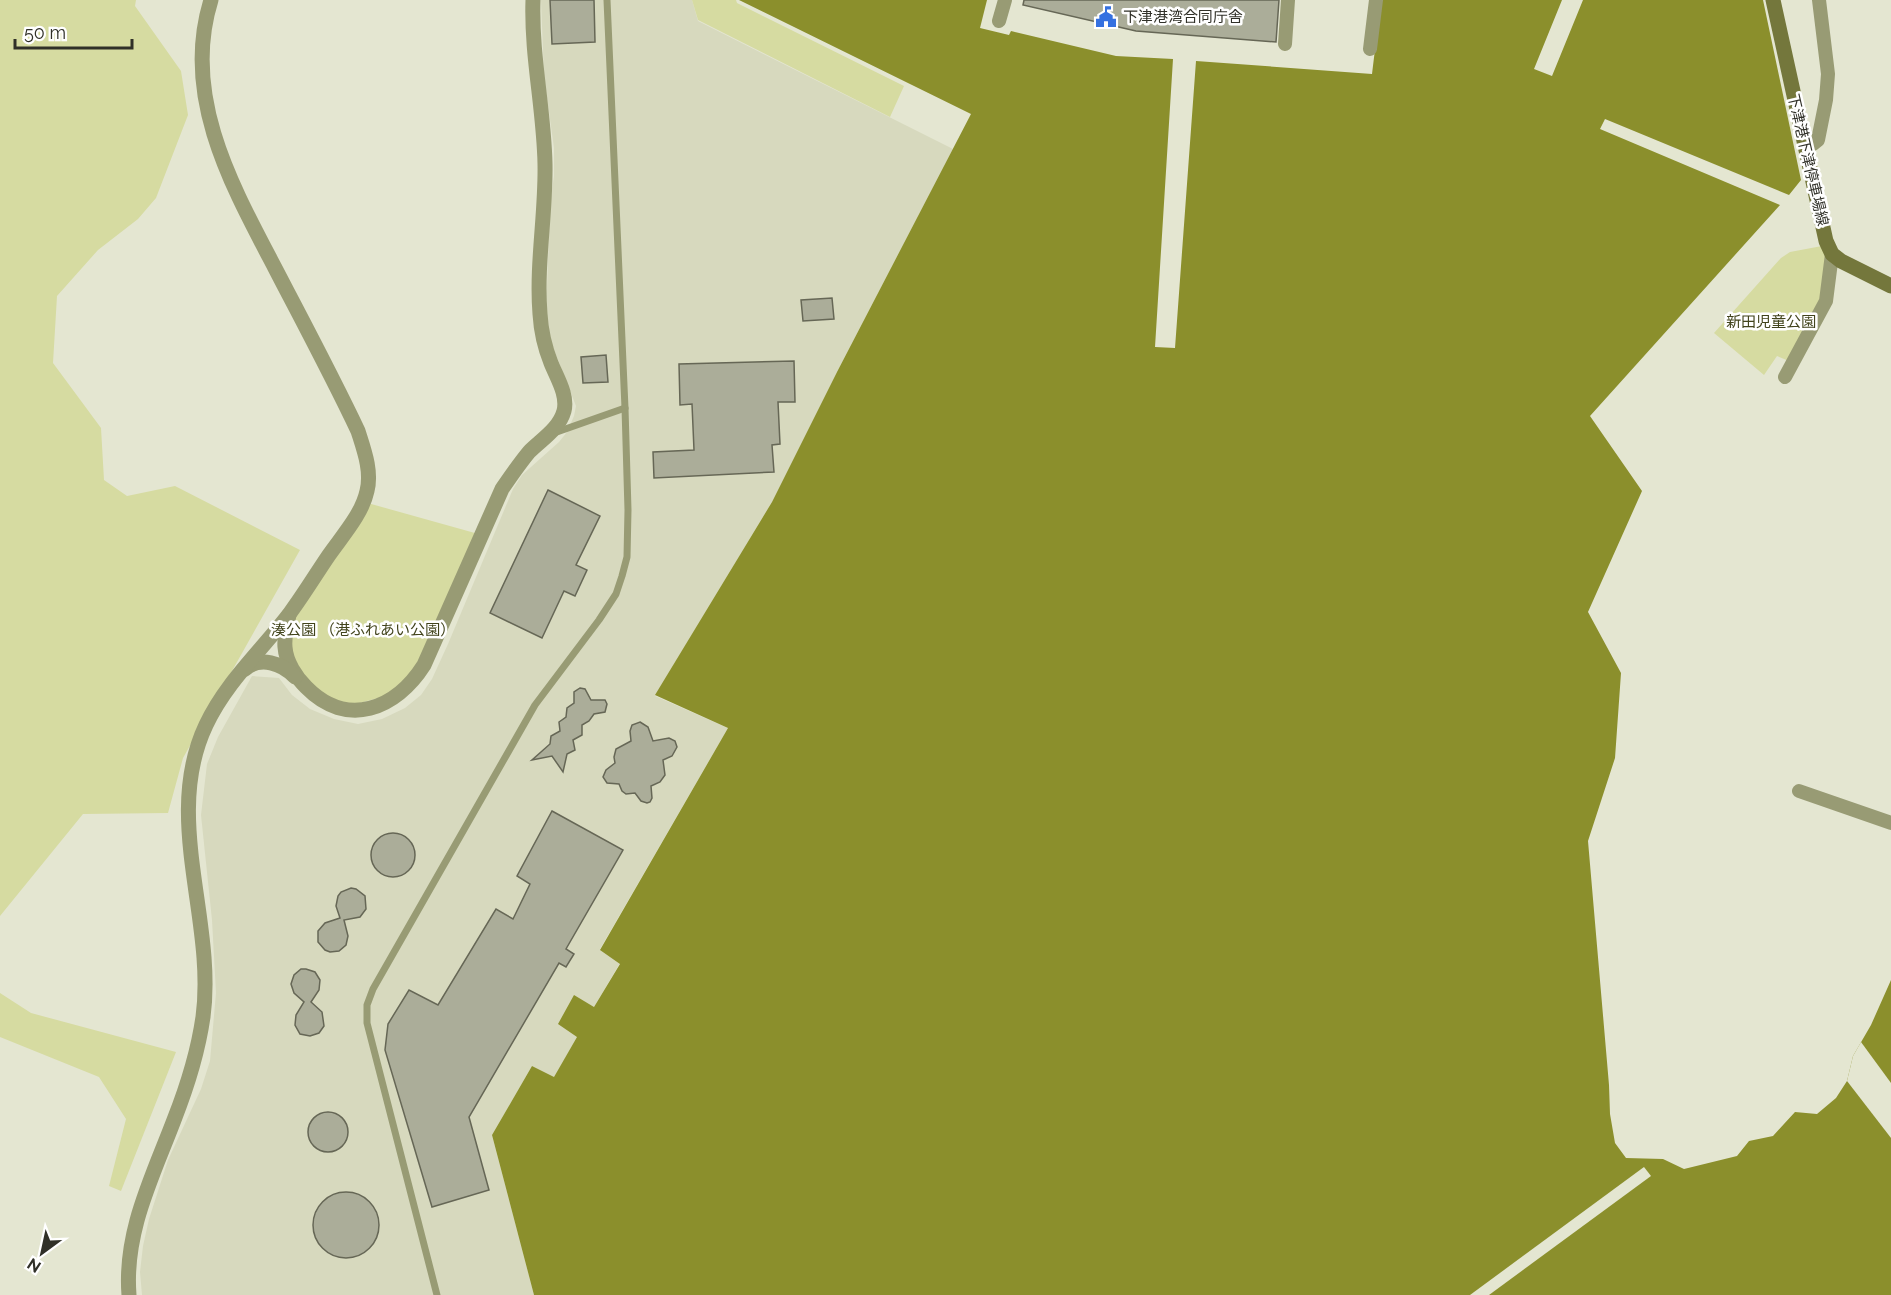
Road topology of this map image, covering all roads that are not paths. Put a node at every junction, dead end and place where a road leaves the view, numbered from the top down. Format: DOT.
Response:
graph roads {
  1 [pos="211,0"];
  2 [pos="533,0"];
  3 [pos="607,0"];
  4 [pos="1005,0"];
  5 [pos="1288,0"];
  6 [pos="1376,0"];
  7 [pos="1773,0"];
  8 [pos="1819,0"];
  9 [pos="999,21"];
  10 [pos="1285,44"];
  11 [pos="1370,48"];
  12 [pos="1805,146"];
  13 [pos="1832,254"];
  14 [pos="1891,286"];
  15 [pos="1785,377"];
  16 [pos="626,408"];
  17 [pos="548,436"];
  18 [pos="290,612"];
  19 [pos="239,674"];
  20 [pos="297,679"];
  21 [pos="1799,791"];
  22 [pos="1891,823"];
  23 [pos="129,1295"];
  24 [pos="437,1295"];
  1 -- 18 [label="street"];
  2 -- 17 [label="street"];
  3 -- 16 [label="lane"];
  4 -- 9 [label="street"];
  5 -- 10 [label="street"];
  6 -- 11 [label="street"];
  7 -- 12 [label="main road, 下津港下津停車場線"];
  8 -- 12 [label="street"];
  12 -- 13 [label="main road, 下津港下津停車場線"];
  13 -- 14 [label="main road"];
  13 -- 15 [label="street"];
  16 -- 17 [label="lane"];
  16 -- 24 [label="lane"];
  17 -- 20 [label="street"];
  18 -- 19 [label="street"];
  18 -- 20 [label="street"];
  19 -- 20 [label="street"];
  19 -- 23 [label="street"];
  21 -- 22 [label="street"];
}
